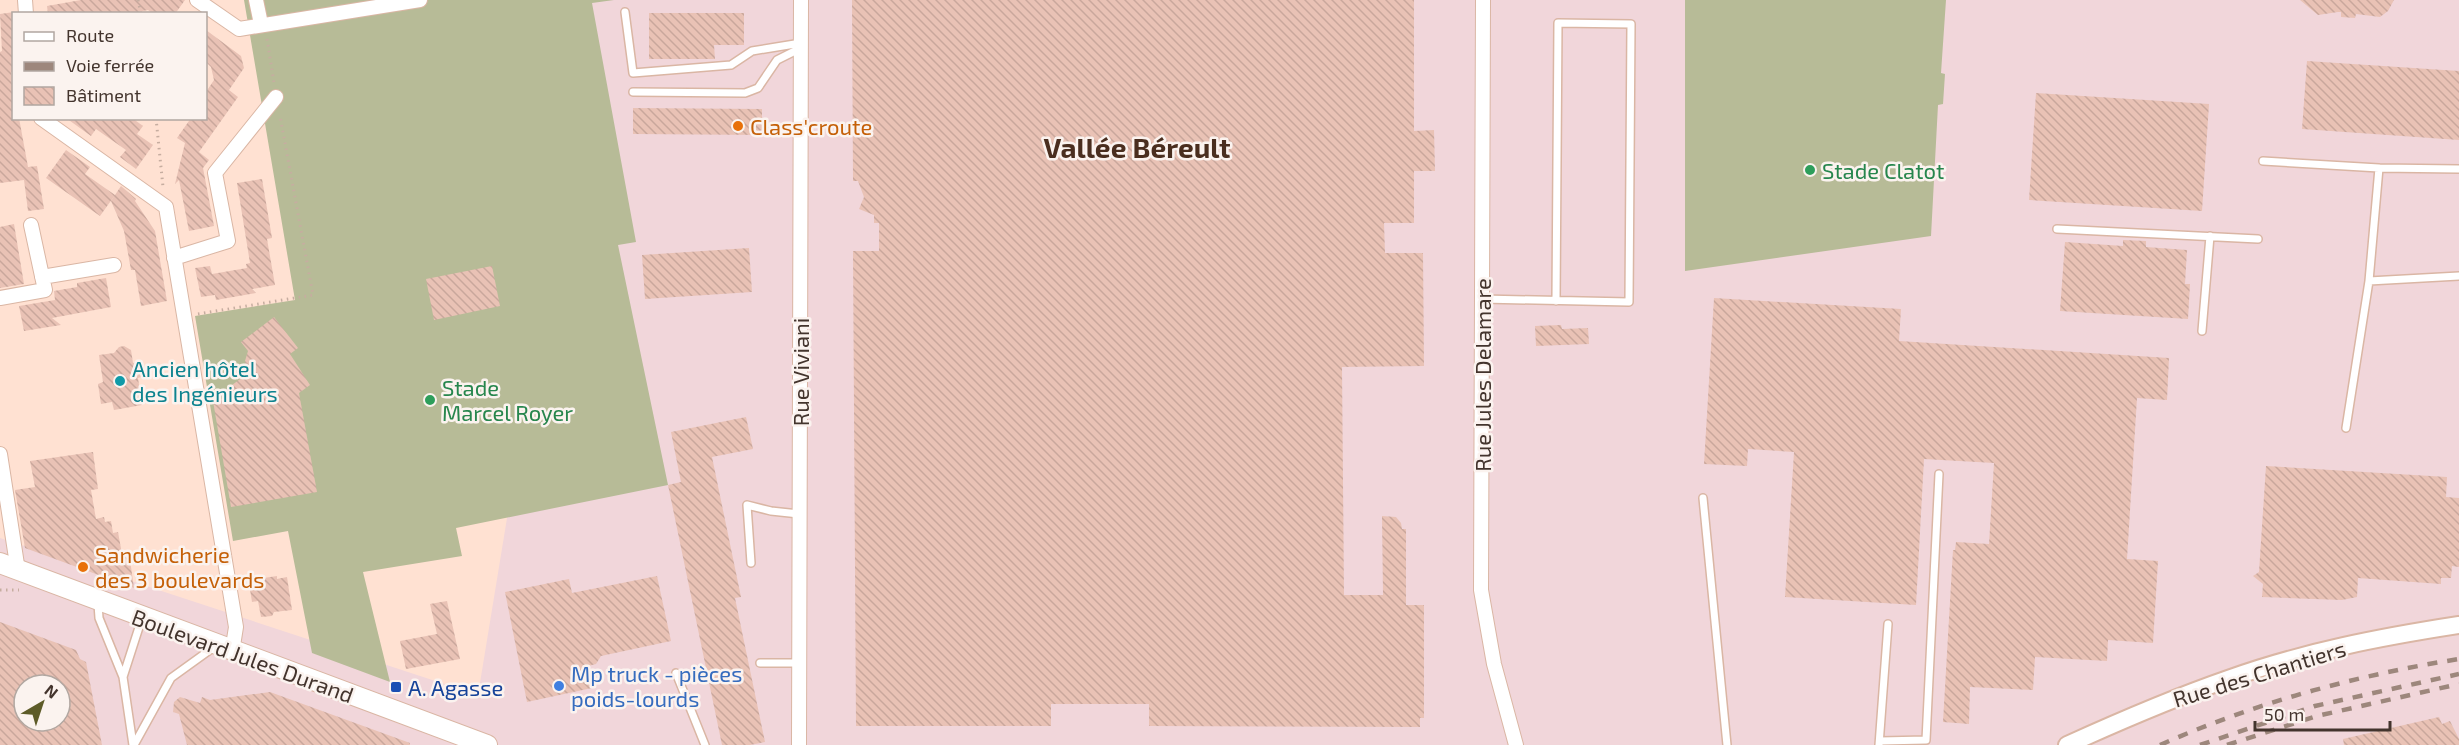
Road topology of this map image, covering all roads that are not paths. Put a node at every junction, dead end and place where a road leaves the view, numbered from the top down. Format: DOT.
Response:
graph roads {
  1 [pos="197,0"];
  2 [pos="256,0"];
  3 [pos="420,0"];
  4 [pos="801,0"];
  5 [pos="1483,0"];
  6 [pos="625,12"];
  7 [pos="268,23"];
  8 [pos="801,46"];
  9 [pos="633,92"];
  10 [pos="276,97"];
  11 [pos="44,120"];
  12 [pos="2263,161"];
  13 [pos="2379,168"];
  14 [pos="2459,169"];
  15 [pos="31,225"];
  16 [pos="2057,229"];
  17 [pos="2211,237"];
  18 [pos="2258,239"];
  19 [pos="174,258"];
  20 [pos="114,265"];
  21 [pos="2459,276"];
  22 [pos="42,277"];
  23 [pos="2369,281"];
  24 [pos="0,298"];
  25 [pos="1482,299"];
  26 [pos="1556,301"];
  27 [pos="2202,331"];
  28 [pos="2346,429"];
  29 [pos="0,454"];
  30 [pos="1939,474"];
  31 [pos="1703,498"];
  32 [pos="799,514"];
  33 [pos="0,563"];
  34 [pos="751,563"];
  35 [pos="18,571"];
  36 [pos="98,601"];
  37 [pos="142,618"];
  38 [pos="1888,624"];
  39 [pos="2459,625"];
  40 [pos="224,648"];
  41 [pos="760,663"];
  42 [pos="799,663"];
  43 [pos="676,673"];
  44 [pos="123,677"];
  45 [pos="1880,743"];
  46 [pos="133,745"];
  47 [pos="487,745"];
  48 [pos="705,745"];
  49 [pos="799,745"];
  50 [pos="1516,745"];
  51 [pos="1727,745"];
  52 [pos="2067,745"];
  1 -- 7 [label="street"];
  2 -- 7 [label="street"];
  3 -- 7 [label="street"];
  4 -- 8 [label="street, Rue Viviani"];
  5 -- 25 [label="street, Rue Jules Delamare"];
  6 -- 8 [label="lane"];
  8 -- 9 [label="lane"];
  8 -- 32 [label="street, Rue Viviani"];
  10 -- 19 [label="street"];
  11 -- 19 [label="street"];
  12 -- 13 [label="lane"];
  13 -- 14 [label="lane"];
  13 -- 23 [label="lane"];
  15 -- 22 [label="street"];
  16 -- 17 [label="lane"];
  17 -- 18 [label="lane"];
  17 -- 27 [label="lane"];
  19 -- 40 [label="street"];
  20 -- 22 [label="street"];
  21 -- 23 [label="lane"];
  22 -- 24 [label="street"];
  23 -- 28 [label="lane"];
  25 -- 26 [label="lane"];
  25 -- 50 [label="street, Rue Jules Delamare"];
  26 -- 26 [label="lane"];
  29 -- 35 [label="street"];
  30 -- 45 [label="lane"];
  31 -- 51 [label="lane"];
  32 -- 34 [label="lane"];
  32 -- 42 [label="street, Rue Viviani"];
  33 -- 35 [label="main road, Boulevard Jules Durand"];
  35 -- 36 [label="main road, Boulevard Jules Durand"];
  36 -- 37 [label="main road, Boulevard Jules Durand"];
  36 -- 44 [label="lane"];
  37 -- 40 [label="main road, Boulevard Jules Durand"];
  37 -- 44 [label="lane"];
  38 -- 45 [label="lane"];
  39 -- 52 [label="street, Rue des Chantiers"];
  40 -- 46 [label="lane"];
  40 -- 47 [label="main road, Boulevard Jules Durand"];
  41 -- 42 [label="lane"];
  42 -- 49 [label="street, Rue Viviani"];
  43 -- 48 [label="lane"];
  44 -- 46 [label="lane"];
}
